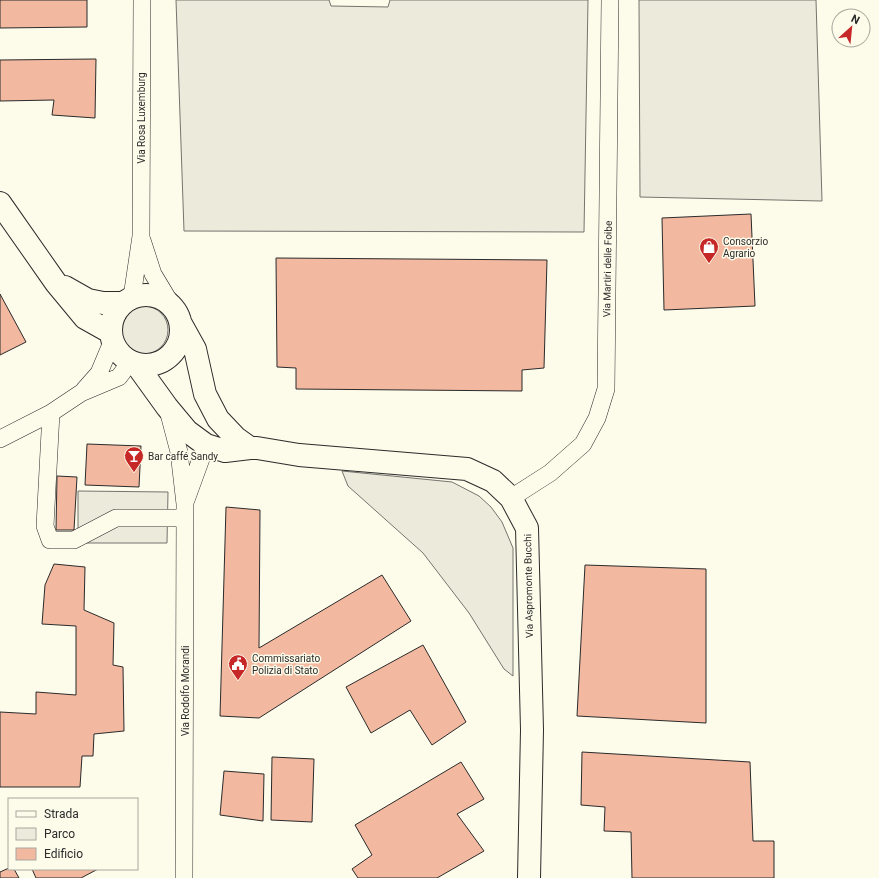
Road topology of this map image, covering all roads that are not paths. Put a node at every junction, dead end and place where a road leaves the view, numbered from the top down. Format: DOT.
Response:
graph roads {
  1 [pos="142,0"];
  2 [pos="610,0"];
  3 [pos="0,204"];
  4 [pos="141,236"];
  5 [pos="56,283"];
  6 [pos="127,300"];
  7 [pos="177,316"];
  8 [pos="111,337"];
  9 [pos="133,363"];
  10 [pos="81,393"];
  11 [pos="205,394"];
  12 [pos="167,407"];
  13 [pos="52,413"];
  14 [pos="0,439"];
  15 [pos="216,448"];
  16 [pos="250,448"];
  17 [pos="511,498"];
  18 [pos="185,511"];
  19 [pos="184,878"];
  20 [pos="528,878"];
  1 -- 4 [label="street, Via Rosa Luxemburg"];
  2 -- 17 [label="street, Via Martiri delle Foibe"];
  3 -- 5 [label="street, Via Aspromonte Bucchi"];
  4 -- 6 [label="street, Via Rosa Luxemburg"];
  4 -- 7 [label="street, Via Rosa Luxemburg"];
  5 -- 6 [label="street, Via Aspromonte Bucchi"];
  5 -- 8 [label="street, Via Aspromonte Bucchi"];
  6 -- 7 [label="street, Via Aspromonte Bucchi"];
  6 -- 8 [label="street"];
  7 -- 9 [label="street"];
  7 -- 11 [label="street, Via Aspromonte Bucchi"];
  8 -- 9 [label="street, Via Aspromonte Bucchi"];
  8 -- 10 [label="street"];
  9 -- 10 [label="street"];
  9 -- 12 [label="street, Via Aspromonte Bucchi"];
  10 -- 13 [label="street"];
  11 -- 15 [label="street, Via Aspromonte Bucchi"];
  11 -- 16 [label="street, Via Aspromonte Bucchi"];
  12 -- 15 [label="street, Via Aspromonte Bucchi"];
  12 -- 18 [label="street, Via Rodolfo Morandi"];
  13 -- 14 [label="street"];
  13 -- 18 [label="street"];
  15 -- 16 [label="street, Via Aspromonte Bucchi"];
  15 -- 18 [label="street, Via Rodolfo Morandi"];
  16 -- 17 [label="street, Via Aspromonte Bucchi"];
  17 -- 20 [label="street, Via Aspromonte Bucchi"];
  18 -- 19 [label="street, Via Rodolfo Morandi"];
}
